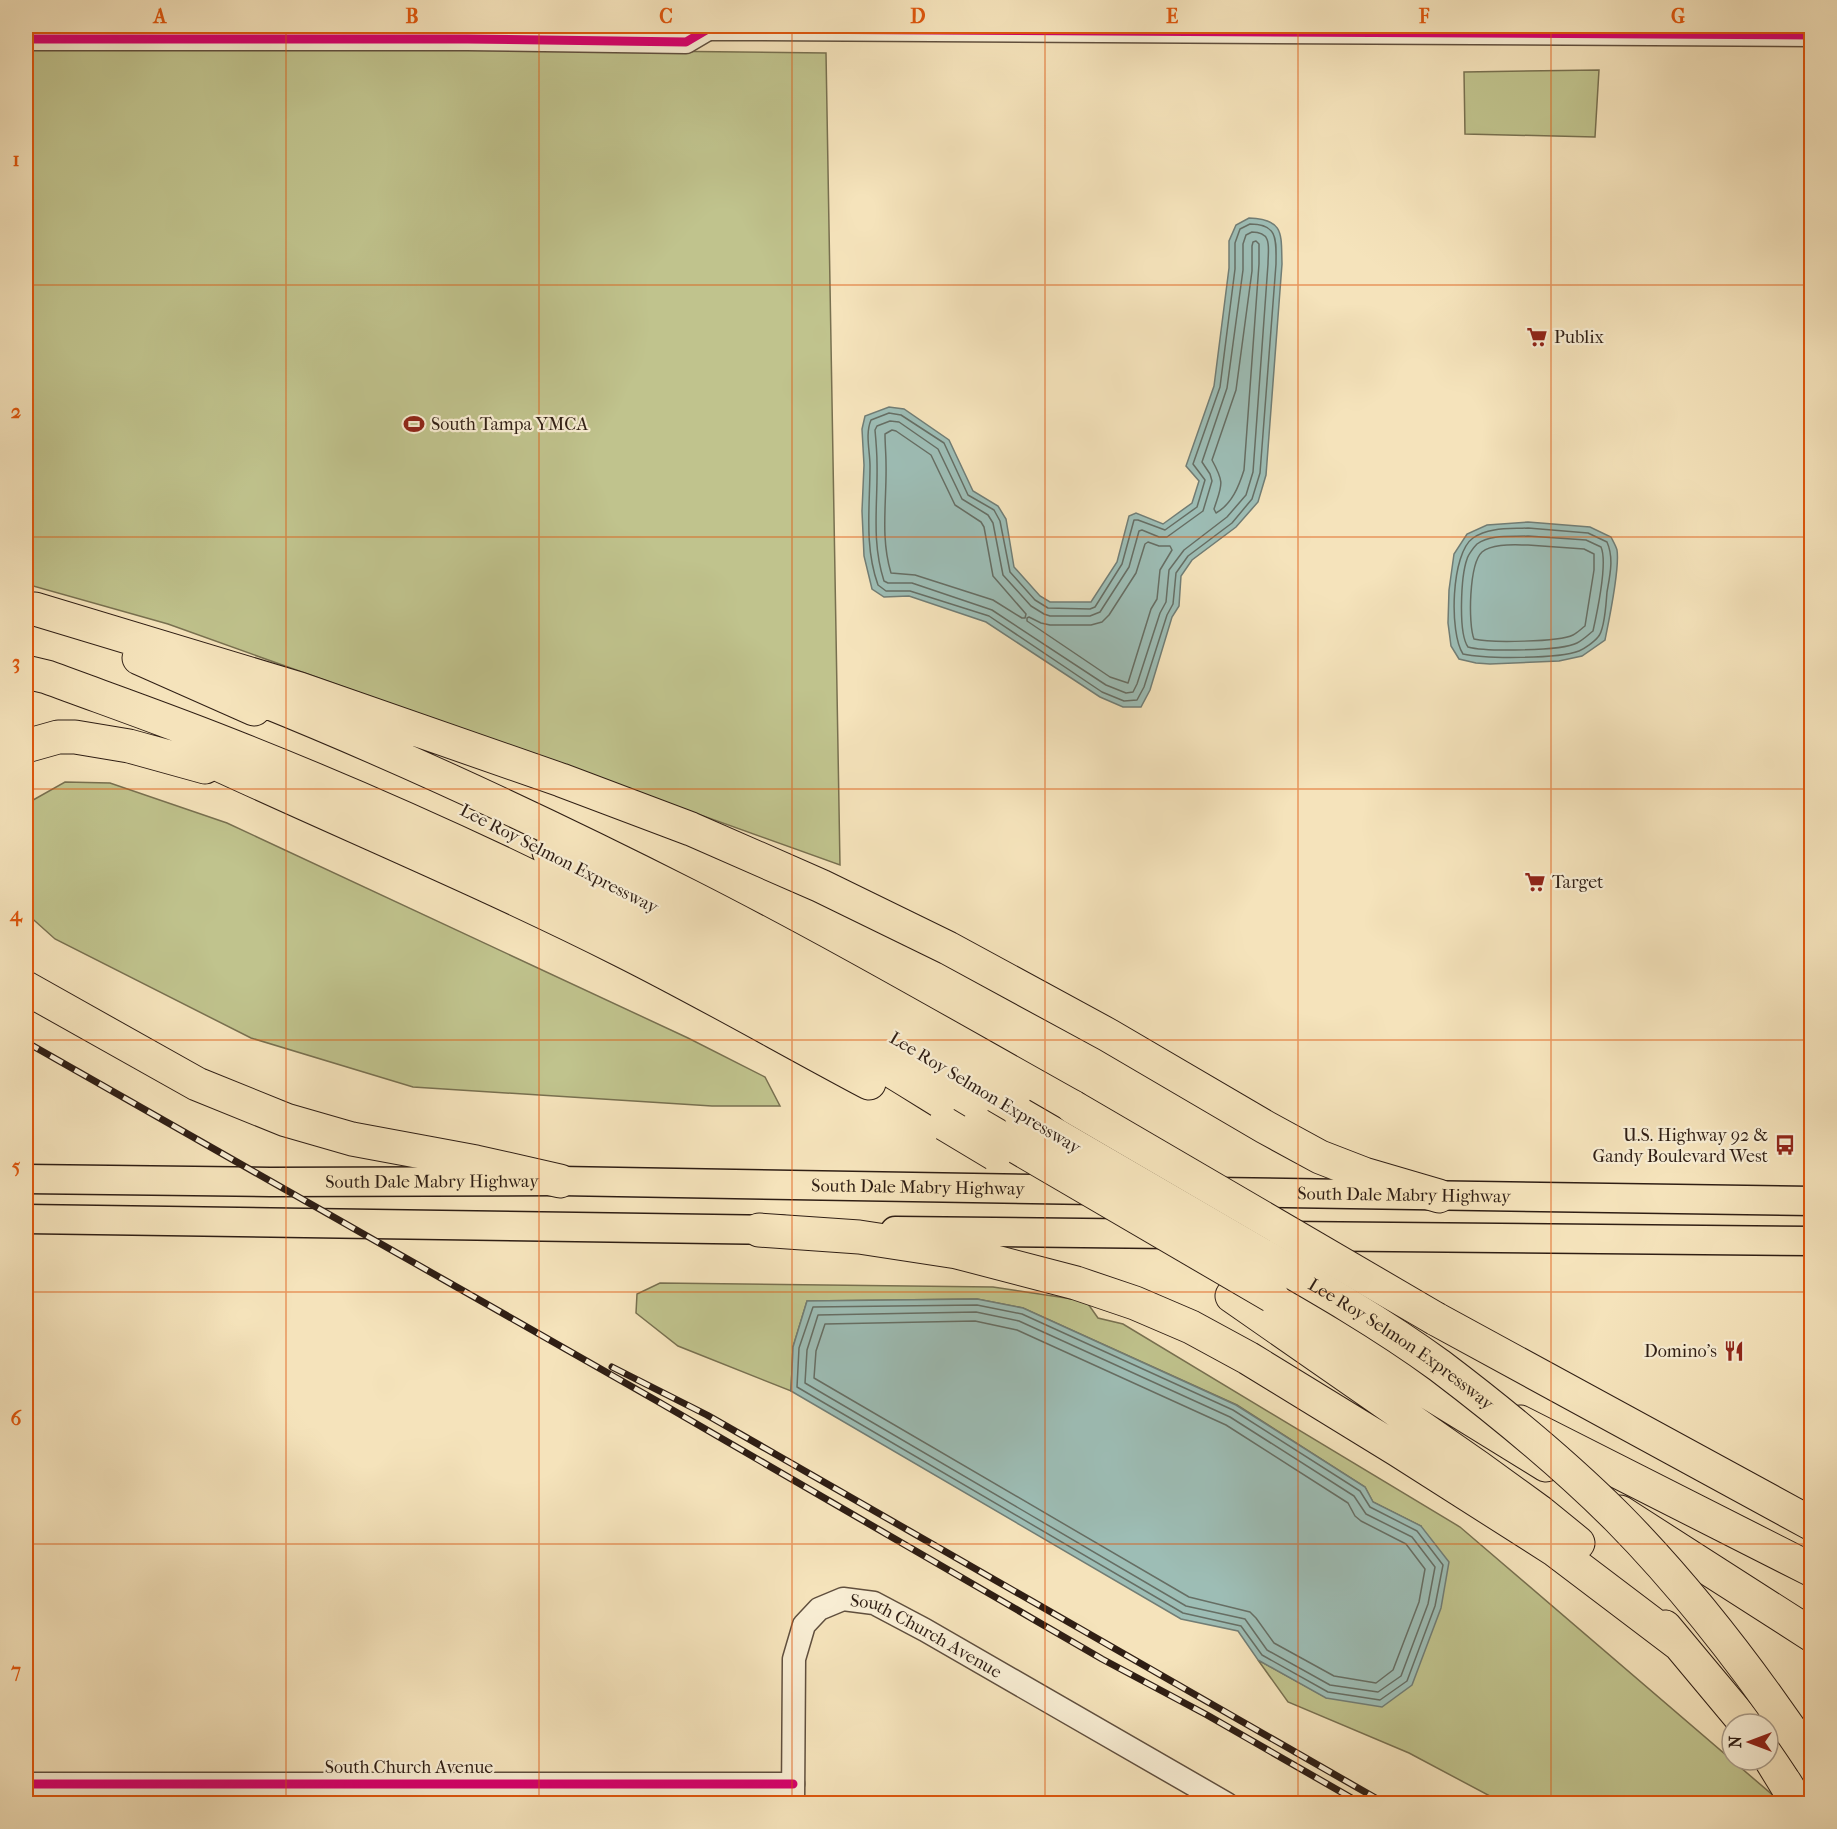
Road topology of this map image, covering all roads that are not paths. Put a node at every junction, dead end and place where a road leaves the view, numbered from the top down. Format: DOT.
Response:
graph roads {
  1 [pos="705,27"];
  2 [pos="1019,28"];
  3 [pos="1213,29"];
  4 [pos="1404,29"];
  5 [pos="1654,30"];
  6 [pos="226,32"];
  7 [pos="467,32"];
  8 [pos="130,33"];
  9 [pos="1812,35"];
  10 [pos="26,39"];
  11 [pos="30,608"];
  12 [pos="26,673"];
  13 [pos="26,746"];
  14 [pos="291,799"];
  15 [pos="26,988"];
  16 [pos="26,1179"];
  17 [pos="560,1181"];
  18 [pos="1439,1196"];
  19 [pos="1812,1201"];
  20 [pos="26,1220"];
  21 [pos="759,1230"];
  22 [pos="1812,1241"];
  23 [pos="1272,1296"];
  24 [pos="1812,1524"];
  25 [pos="1812,1570"];
  26 [pos="1812,1635"];
  27 [pos="1679,1644"];
  28 [pos="1736,1712"];
  29 [pos="1812,1762"];
  30 [pos="1779,1772"];
  31 [pos="26,1784"];
  32 [pos="793,1794"];
  33 [pos="1227,1803"];
  34 [pos="1798,1803"];
  1 -- 2 [label="street"];
  1 -- 7 [label="street"];
  2 -- 3 [label="street"];
  3 -- 4 [label="street"];
  4 -- 5 [label="street"];
  5 -- 9 [label="street"];
  6 -- 7 [label="street"];
  6 -- 8 [label="street"];
  8 -- 10 [label="street"];
  11 -- 18 [label="highway"];
  11 -- 24 [label="highway, bridge"];
  11 -- 29 [label="highway, Lee Roy Selmon Expressway, bridge"];
  12 -- 14 [label="highway"];
  12 -- 23 [label="highway, bridge"];
  13 -- 14 [label="highway"];
  14 -- 27 [label="highway, bridge"];
  15 -- 17 [label="highway"];
  16 -- 17 [label="main road, South Dale Mabry Highway"];
  17 -- 18 [label="main road, South Dale Mabry Highway"];
  18 -- 19 [label="main road, South Dale Mabry Highway"];
  20 -- 21 [label="main road"];
  21 -- 22 [label="main road"];
  21 -- 27 [label="highway"];
  23 -- 25 [label="highway"];
  23 -- 26 [label="highway"];
  27 -- 28 [label="highway"];
  30 -- 34 [label="highway"];
  31 -- 32 [label="street, South Church Avenue"];
  32 -- 33 [label="street, South Church Avenue"];
}
